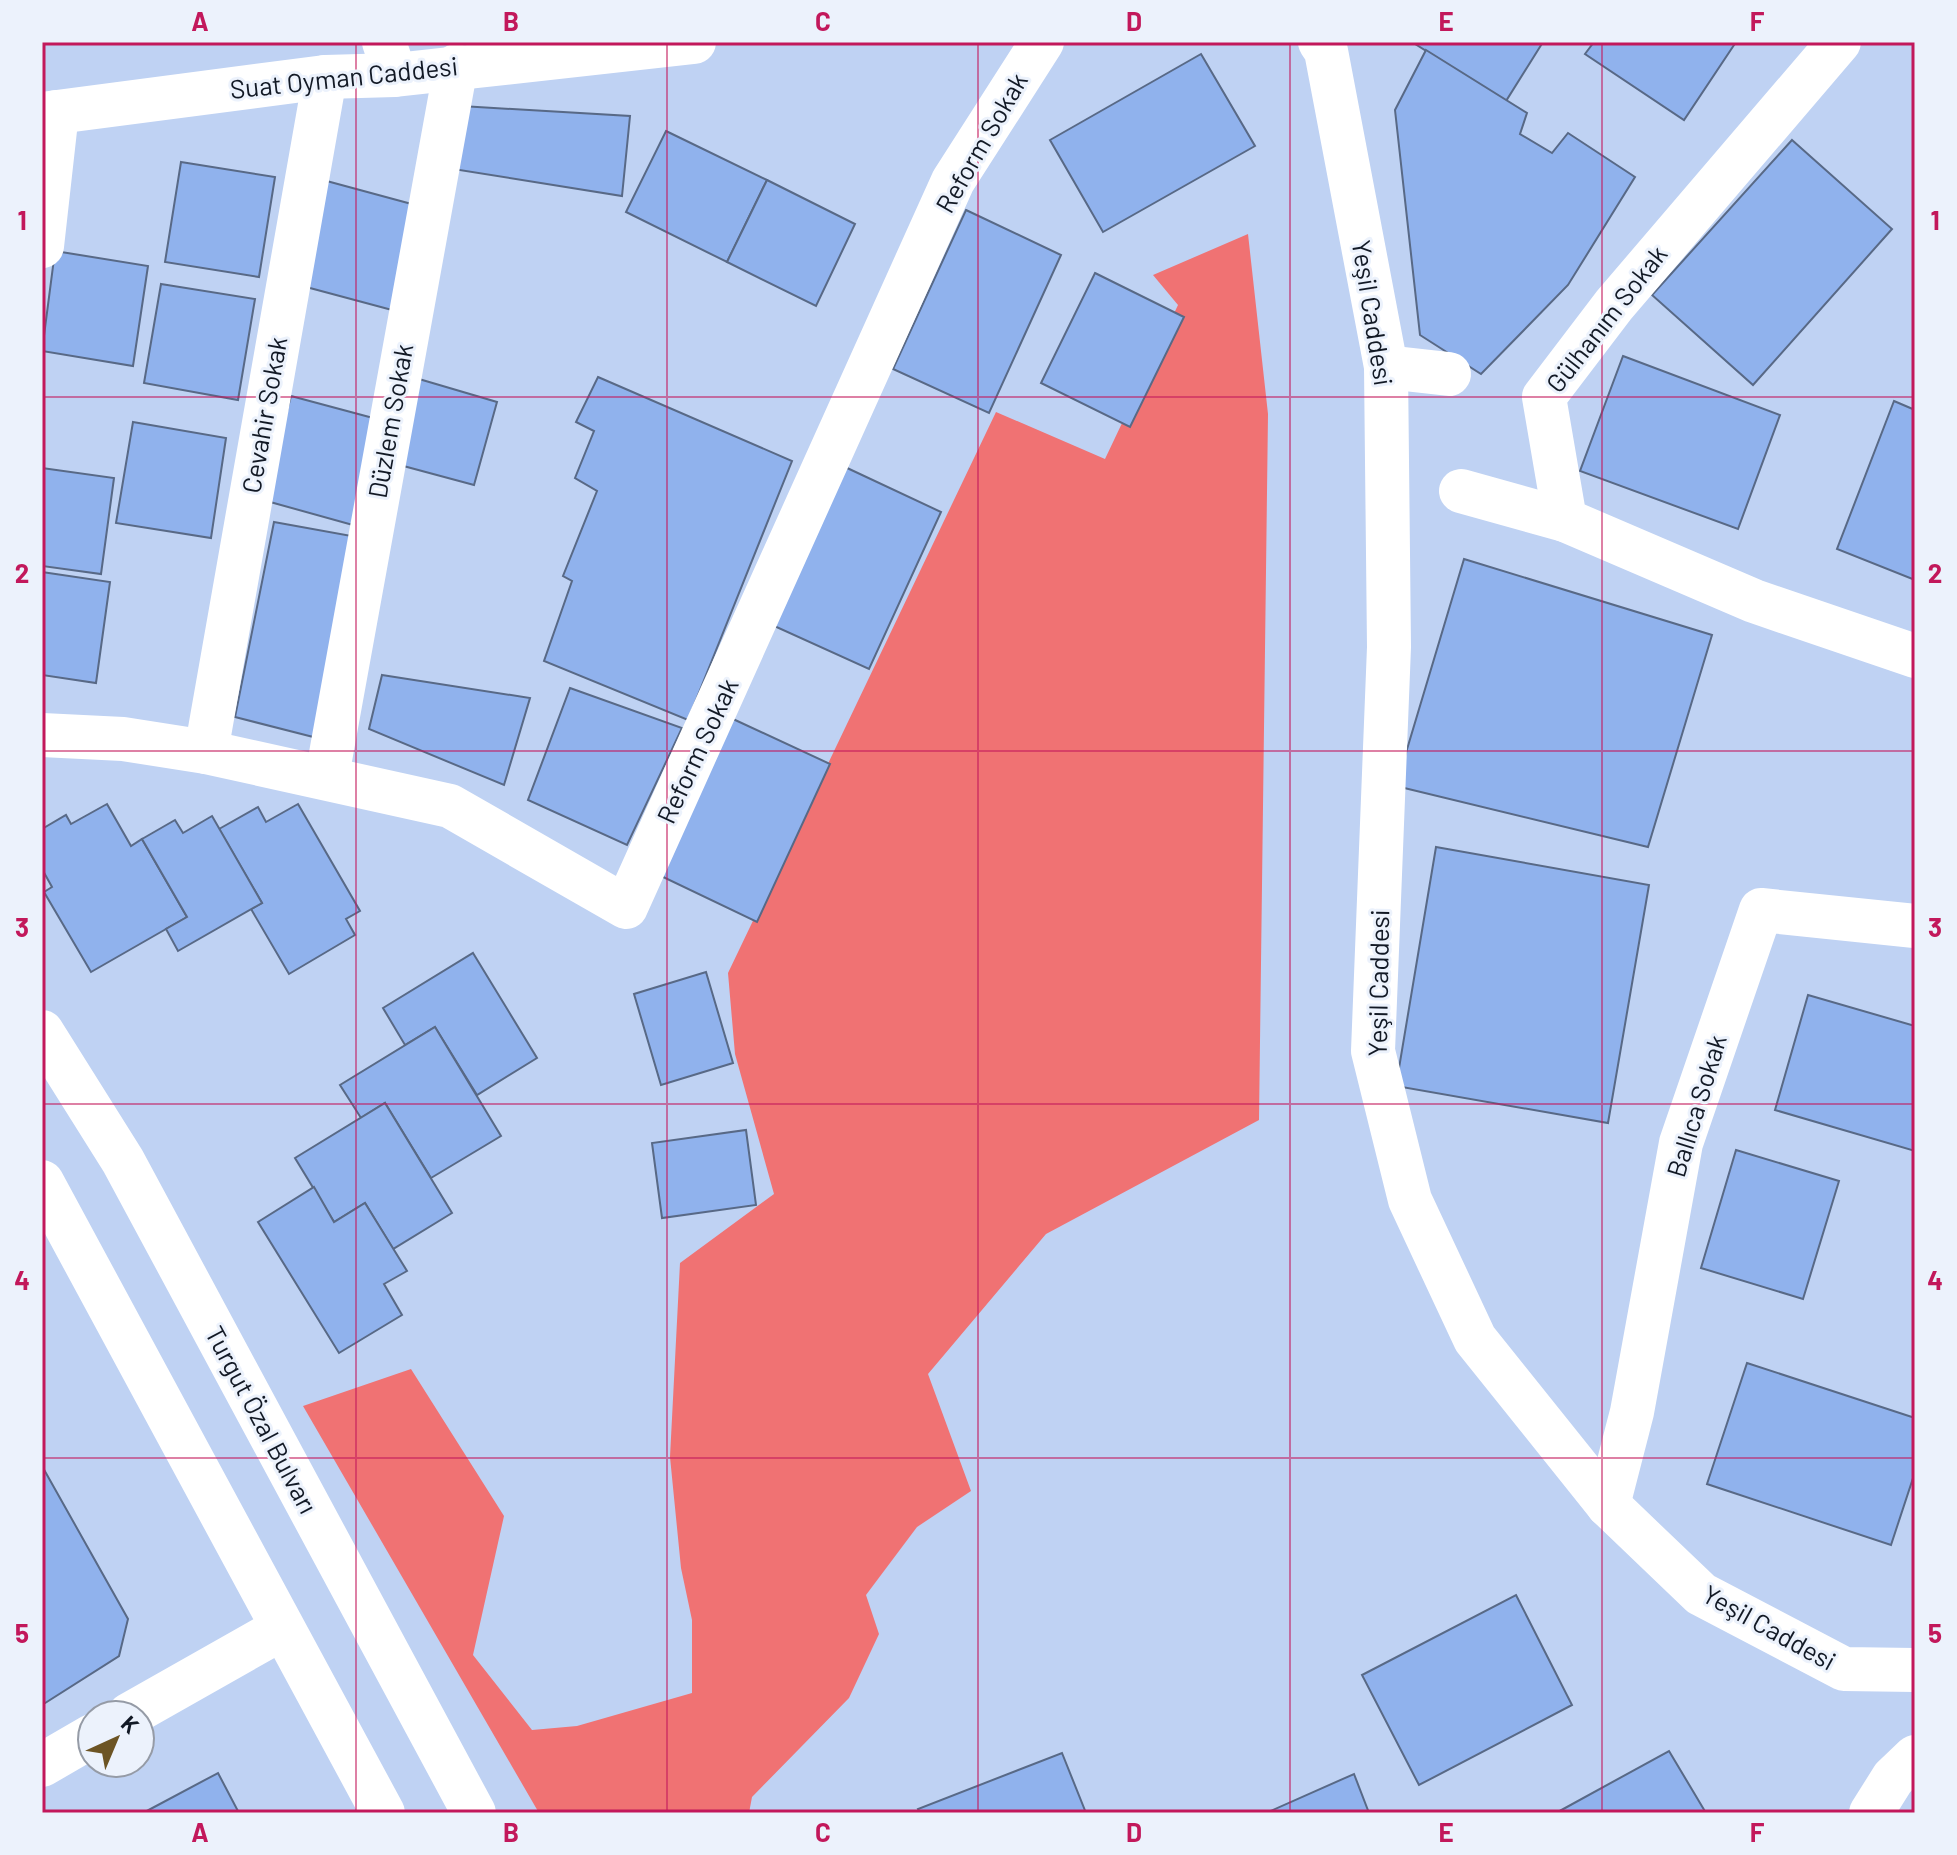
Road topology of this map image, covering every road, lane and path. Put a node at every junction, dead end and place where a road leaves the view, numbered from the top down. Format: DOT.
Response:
graph roads {
  1 [pos="694,42"];
  2 [pos="1042,42"];
  3 [pos="1320,42"];
  4 [pos="1839,42"];
  5 [pos="390,58"];
  6 [pos="456,66"];
  7 [pos="325,77"];
  8 [pos="49,113"];
  9 [pos="42,246"];
  10 [pos="1386,367"];
  11 [pos="1449,374"];
  12 [pos="1461,491"];
  13 [pos="1565,520"];
  14 [pos="1915,656"];
  15 [pos="42,735"];
  16 [pos="206,752"];
  17 [pos="327,776"];
  18 [pos="1915,926"];
  19 [pos="42,1032"];
  20 [pos="42,1182"];
  21 [pos="1608,1505"];
  22 [pos="281,1629"];
  23 [pos="1915,1670"];
  24 [pos="156,1700"];
  25 [pos="76,1745"];
  26 [pos="1915,1757"];
  27 [pos="42,1765"];
  28 [pos="383,1813"];
  29 [pos="474,1813"];
  30 [pos="1871,1813"];
  1 -- 6 [label="street, Suat Oyman Caddesi"];
  2 -- 17 [label="street, Reform Sokak"];
  3 -- 10 [label="street, Yeşil Caddesi"];
  4 -- 13 [label="street, Gülhanım Sokak"];
  5 -- 6 [label="street, Suat Oyman Caddesi"];
  5 -- 7 [label="street, Suat Oyman Caddesi"];
  6 -- 17 [label="street, Düzlem Sokak"];
  7 -- 8 [label="street, Suat Oyman Caddesi"];
  7 -- 16 [label="street, Cevahir Sokak"];
  8 -- 9 [label="street"];
  10 -- 11 [label="street"];
  10 -- 21 [label="street, Yeşil Caddesi"];
  12 -- 13 [label="street"];
  13 -- 14 [label="street"];
  15 -- 16 [label="street, Reform Sokak"];
  16 -- 17 [label="street, Reform Sokak"];
  18 -- 21 [label="street, Ballıca Sokak"];
  19 -- 29 [label="street, Turgut Özal Bulvarı"];
  20 -- 22 [label="street"];
  21 -- 23 [label="street, Yeşil Caddesi"];
  22 -- 24 [label="street"];
  22 -- 28 [label="street"];
  25 -- 27 [label="street"];
  26 -- 30 [label="street"];
}
